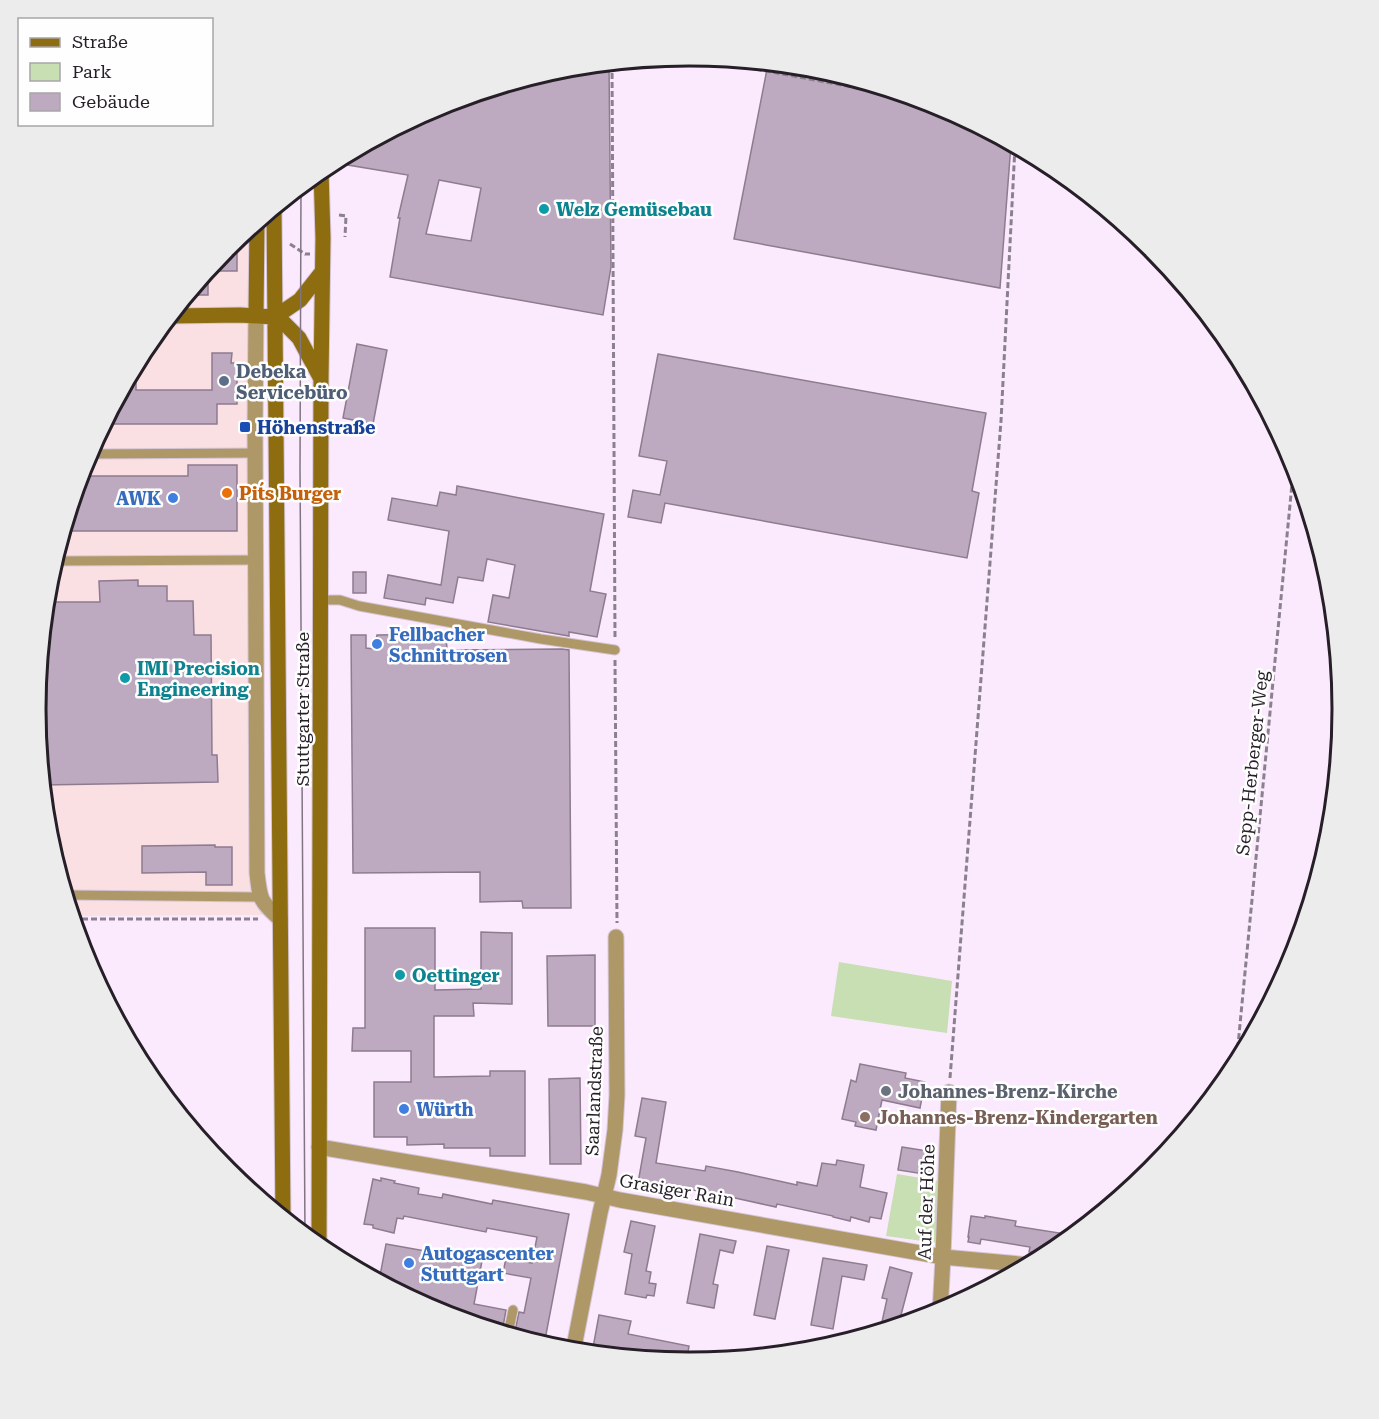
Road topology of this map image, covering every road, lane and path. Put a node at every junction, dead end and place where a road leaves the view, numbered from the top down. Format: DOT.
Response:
graph roads {
  1 [pos="612,71"];
  2 [pos="790,75"];
  3 [pos="813,79"];
  4 [pos="829,82"];
  5 [pos="1015,156"];
  6 [pos="321,183"];
  7 [pos="339,215"];
  8 [pos="274,219"];
  9 [pos="257,235"];
  10 [pos="345,237"];
  11 [pos="285,243"];
  12 [pos="312,254"];
  13 [pos="322,272"];
  14 [pos="256,315"];
  15 [pos="181,316"];
  16 [pos="275,317"];
  17 [pos="321,380"];
  18 [pos="256,453"];
  19 [pos="99,454"];
  20 [pos="1292,485"];
  21 [pos="256,560"];
  22 [pos="64,561"];
  23 [pos="322,600"];
  24 [pos="615,650"];
  25 [pos="74,895"];
  26 [pos="259,897"];
  27 [pos="82,919"];
  28 [pos="280,919"];
  29 [pos="616,937"];
  30 [pos="1238,1044"];
  31 [pos="949,1092"];
  32 [pos="319,1147"];
  33 [pos="604,1196"];
  34 [pos="282,1206"];
  35 [pos="319,1235"];
  36 [pos="943,1257"];
  37 [pos="1015,1264"];
  38 [pos="941,1302"];
  39 [pos="513,1310"];
  40 [pos="510,1327"];
  41 [pos="575,1342"];
  1 -- 24 [label="path"];
  2 -- 3 [label="path"];
  3 -- 4 [label="path"];
  5 -- 31 [label="path"];
  6 -- 13 [label="main road, Stuttgarter Straße"];
  7 -- 10 [label="path"];
  8 -- 16 [label="main road, Stuttgarter Straße"];
  9 -- 14 [label="main road"];
  11 -- 12 [label="path"];
  13 -- 16 [label="main road"];
  13 -- 17 [label="main road, Stuttgarter Straße"];
  14 -- 15 [label="main road"];
  14 -- 16 [label="main road"];
  14 -- 18 [label="street"];
  16 -- 17 [label="main road"];
  16 -- 28 [label="main road, Stuttgarter Straße"];
  17 -- 23 [label="main road, Stuttgarter Straße"];
  18 -- 19 [label="lane"];
  18 -- 21 [label="street"];
  20 -- 30 [label="path, Sepp-Herberger-Weg"];
  21 -- 22 [label="lane"];
  21 -- 26 [label="street"];
  23 -- 24 [label="lane"];
  23 -- 32 [label="main road, Stuttgarter Straße"];
  24 -- 29 [label="path"];
  25 -- 26 [label="lane"];
  26 -- 28 [label="street"];
  27 -- 28 [label="path"];
  28 -- 34 [label="main road, Stuttgarter Straße"];
  29 -- 33 [label="street, Saarlandstraße"];
  31 -- 36 [label="street, Auf der Höhe"];
  32 -- 33 [label="street, Grasiger Rain"];
  32 -- 35 [label="main road, Stuttgarter Straße"];
  33 -- 36 [label="street, Grasiger Rain"];
  33 -- 41 [label="street, Saarlandstraße"];
  36 -- 37 [label="street, Grasiger Rain"];
  36 -- 38 [label="street, Auf der Höhe"];
  39 -- 40 [label="lane"];
}
